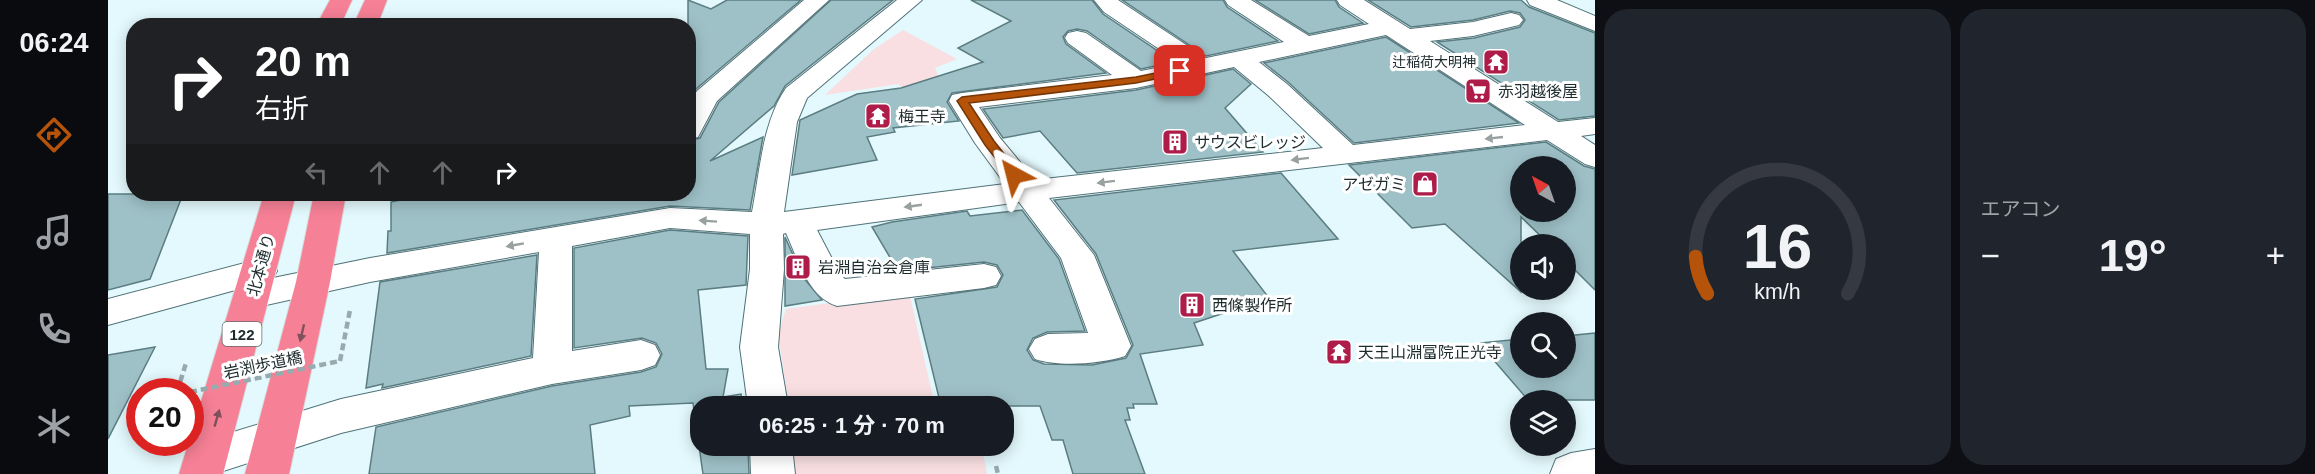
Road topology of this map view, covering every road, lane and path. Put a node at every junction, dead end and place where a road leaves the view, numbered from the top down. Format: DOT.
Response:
graph roads {
  1 [pos="341,0"];
  2 [pos="376,0"];
  3 [pos="818,0"];
  4 [pos="911,0"];
  5 [pos="1105,0"];
  6 [pos="1236,0"];
  7 [pos="1348,0"];
  8 [pos="1538,0"];
  9 [pos="332,18"];
  10 [pos="368,18"];
  11 [pos="1511,20"];
  12 [pos="1595,24"];
  13 [pos="1398,32"];
  14 [pos="1077,38"];
  15 [pos="1304,44"];
  16 [pos="1237,57"];
  17 [pos="1202,66"];
  18 [pos="1136,80"];
  19 [pos="696,116"];
  20 [pos="1595,126"];
  21 [pos="1552,132"];
  22 [pos="1356,155"];
  23 [pos="1595,158"];
  24 [pos="1027,191"];
  25 [pos="278,201"];
  26 [pos="329,201"];
  27 [pos="672,206"];
  28 [pos="781,223"];
  29 [pos="556,237"];
  30 [pos="984,276"];
  31 [pos="314,282"];
  32 [pos="257,283"];
  33 [pos="352,302"];
  34 [pos="108,312"];
  35 [pos="1048,349"];
  36 [pos="641,355"];
  37 [pos="552,369"];
  38 [pos="204,389"];
  39 [pos="766,396"];
  40 [pos="278,435"];
  41 [pos="772,456"];
  42 [pos="203,466"];
  43 [pos="996,466"];
  44 [pos="1595,468"];
  45 [pos="267,474"];
  46 [pos="773,474"];
  47 [pos="998,474"];
  48 [pos="1573,474"];
  1 -- 9 [label="highway"];
  2 -- 10 [label="highway"];
  3 -- 19 [label="street"];
  4 -- 28 [label="street"];
  5 -- 17 [label="street"];
  6 -- 15 [label="street"];
  7 -- 13 [label="street"];
  8 -- 12 [label="street"];
  11 -- 13 [label="street"];
  13 -- 15 [label="street"];
  13 -- 21 [label="street"];
  14 -- 18 [label="street"];
  15 -- 16 [label="street"];
  16 -- 17 [label="street"];
  16 -- 22 [label="street"];
  17 -- 18 [label="street"];
  18 -- 24 [label="street"];
  20 -- 21 [label="street"];
  21 -- 22 [label="street, one-way"];
  21 -- 23 [label="street"];
  22 -- 24 [label="street, one-way"];
  24 -- 28 [label="street, one-way"];
  24 -- 35 [label="street"];
  25 -- 32 [label="highway, 北本通り / 122"];
  26 -- 31 [label="highway"];
  28 -- 27 [label="street, one-way"];
  27 -- 29 [label="street"];
  28 -- 30 [label="street"];
  28 -- 39 [label="street"];
  29 -- 31 [label="street, one-way"];
  29 -- 37 [label="street"];
  31 -- 32 [label="street"];
  31 -- 40 [label="highway, one-way"];
  32 -- 34 [label="street"];
  42 -- 32 [label="highway, 北本通り / 122, one-way"];
  33 -- 38 [label="path, 岩渕歩道橋, bridge"];
  36 -- 37 [label="street"];
  37 -- 40 [label="street"];
  40 -- 42 [label="street"];
  40 -- 45 [label="highway"];
  41 -- 46 [label="street"];
  43 -- 47 [label="path"];
  44 -- 48 [label="street"];
}
